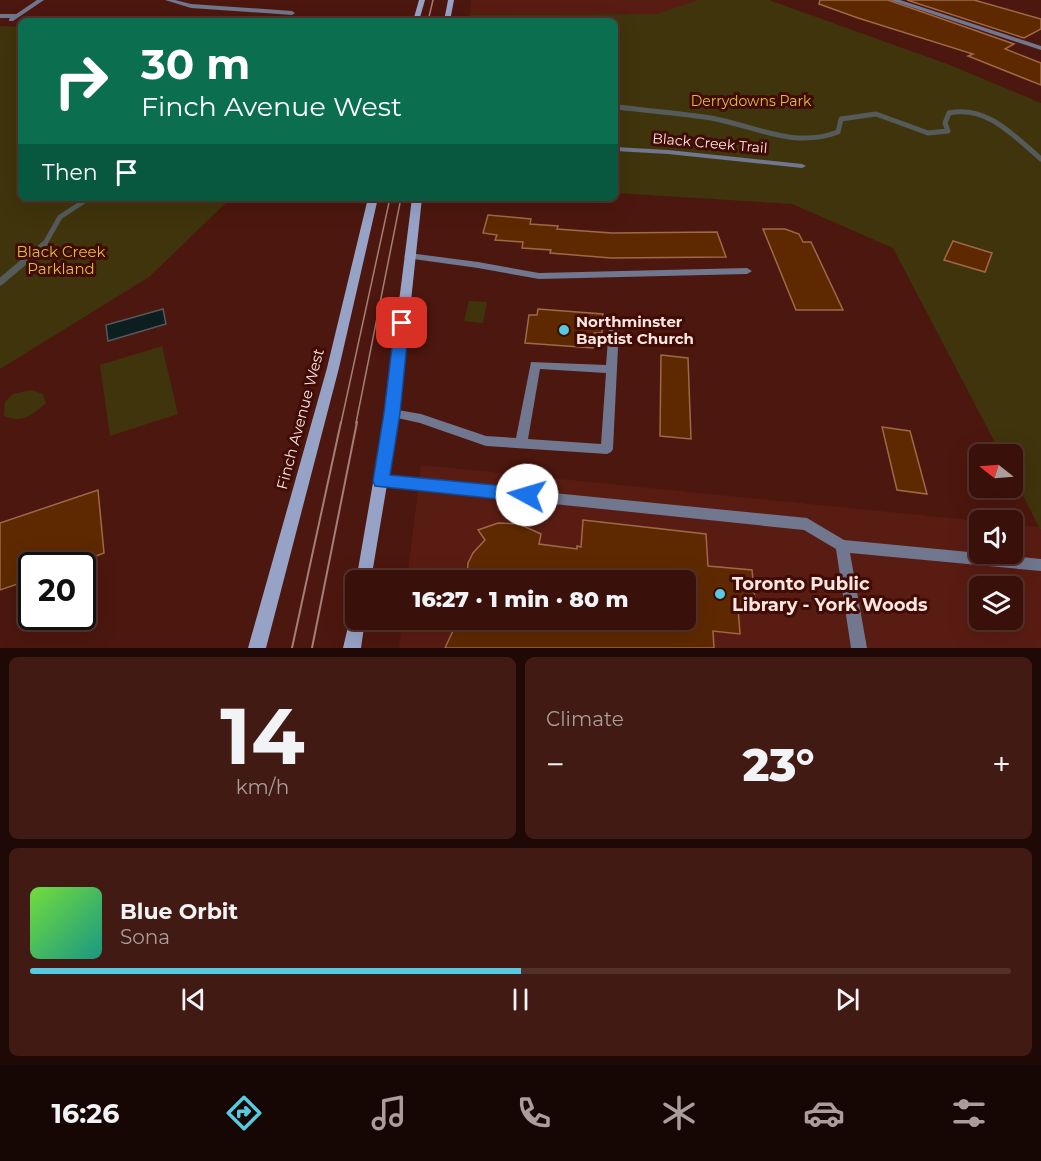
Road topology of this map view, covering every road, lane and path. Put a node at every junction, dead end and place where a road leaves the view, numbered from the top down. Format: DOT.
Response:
graph roads {
  1 [pos="41,0"];
  2 [pos="168,0"];
  3 [pos="422,0"];
  4 [pos="451,0"];
  5 [pos="892,0"];
  6 [pos="292,13"];
  7 [pos="0,16"];
  8 [pos="13,18"];
  9 [pos="418,18"];
  10 [pos="448,18"];
  11 [pos="1041,48"];
  12 [pos="618,149"];
  13 [pos="802,166"];
  14 [pos="372,201"];
  15 [pos="417,201"];
  16 [pos="409,256"];
  17 [pos="747,271"];
  18 [pos="614,327"];
  19 [pos="612,369"];
  20 [pos="392,413"];
  21 [pos="521,443"];
  22 [pos="381,481"];
  23 [pos="842,546"];
  24 [pos="1041,565"];
  25 [pos="365,570"];
  26 [pos="355,630"];
  27 [pos="257,648"];
  28 [pos="352,648"];
  29 [pos="859,648"];
  1 -- 8 [label="street"];
  2 -- 6 [label="lane"];
  3 -- 9 [label="main road"];
  4 -- 10 [label="main road"];
  5 -- 11 [label="street"];
  7 -- 8 [label="lane"];
  12 -- 13 [label="lane, Black Creek Trail"];
  14 -- 27 [label="main road, Finch Avenue West"];
  15 -- 16 [label="main road"];
  16 -- 17 [label="lane"];
  16 -- 20 [label="main road"];
  18 -- 19 [label="lane"];
  19 -- 21 [label="lane"];
  19 -- 21 [label="lane"];
  20 -- 21 [label="lane"];
  20 -- 22 [label="main road"];
  22 -- 23 [label="lane"];
  22 -- 25 [label="main road"];
  23 -- 24 [label="lane"];
  23 -- 29 [label="lane"];
  26 -- 28 [label="main road"];
}
